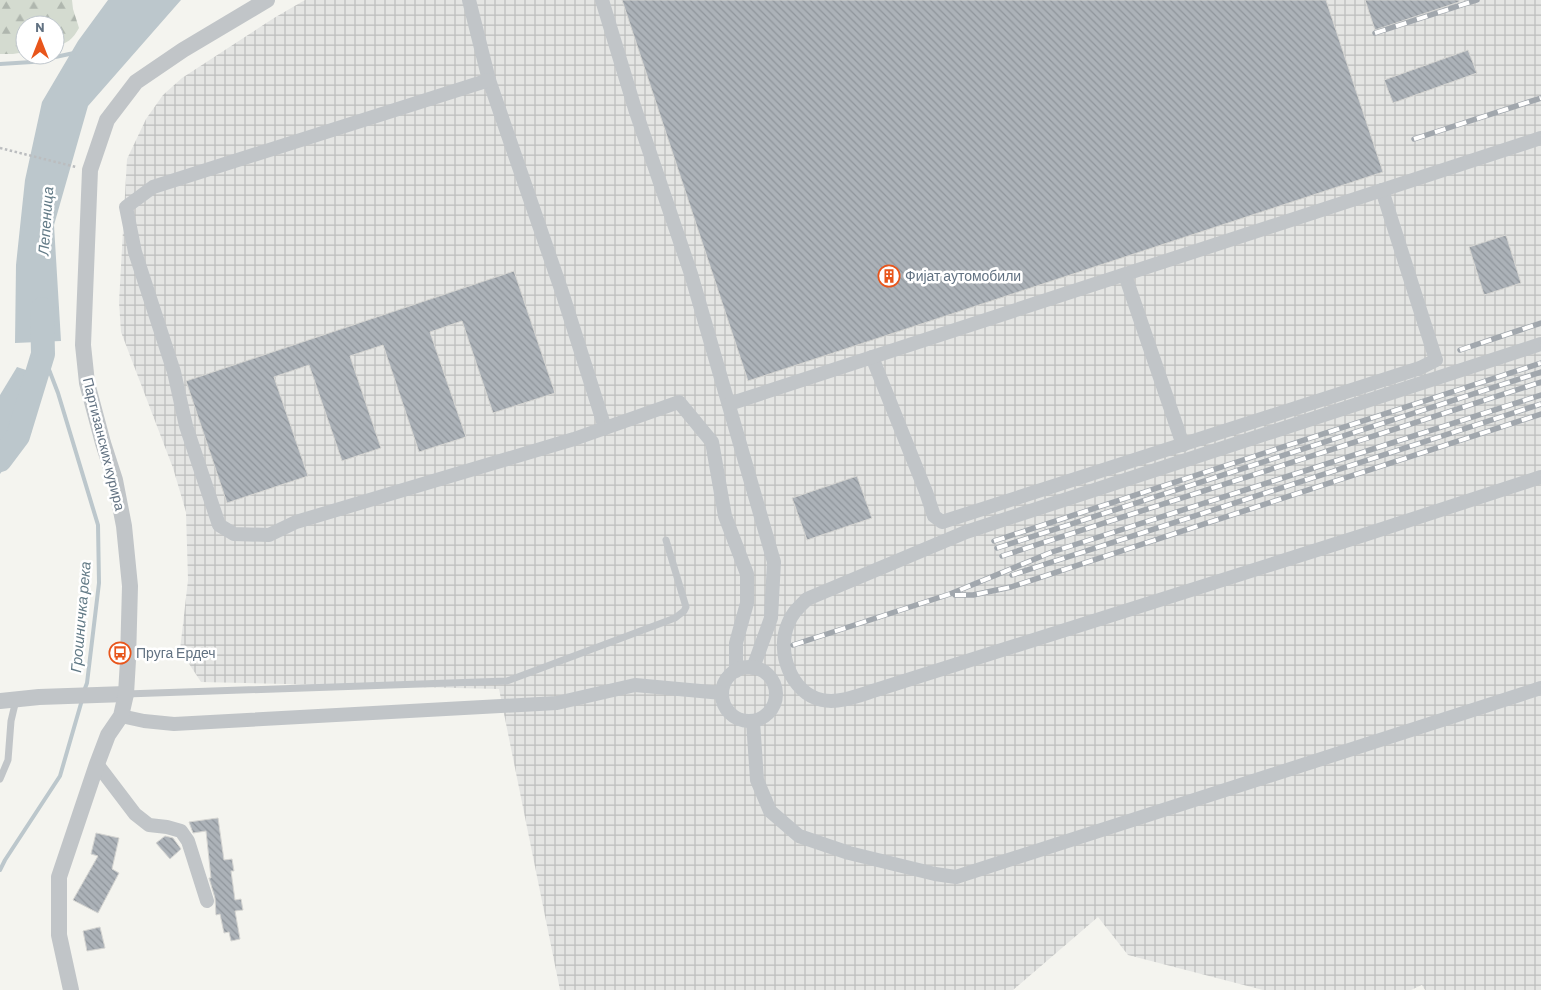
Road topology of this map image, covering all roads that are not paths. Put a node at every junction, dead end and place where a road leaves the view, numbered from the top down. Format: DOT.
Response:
graph roads {
  1 [pos="267,0"];
  2 [pos="469,0"];
  3 [pos="602,0"];
  4 [pos="489,80"];
  5 [pos="1541,138"];
  6 [pos="1382,190"];
  7 [pos="1124,275"];
  8 [pos="1541,344"];
  9 [pos="872,357"];
  10 [pos="729,404"];
  11 [pos="605,428"];
  12 [pos="1184,444"];
  13 [pos="1541,477"];
  14 [pos="666,540"];
  15 [pos="753,668"];
  16 [pos="736,671"];
  17 [pos="1541,688"];
  18 [pos="722,693"];
  19 [pos="126,694"];
  20 [pos="8,700"];
  21 [pos="121,716"];
  22 [pos="753,721"];
  23 [pos="97,764"];
  24 [pos="0,779"];
  25 [pos="207,901"];
  26 [pos="71,990"];
  1 -- 19 [label="street, Партизанских курира"];
  2 -- 4 [label="street"];
  3 -- 10 [label="street"];
  4 -- 11 [label="street"];
  4 -- 11 [label="street"];
  5 -- 6 [label="street"];
  6 -- 7 [label="street"];
  6 -- 12 [label="street"];
  7 -- 9 [label="street"];
  7 -- 12 [label="street"];
  8 -- 13 [label="street"];
  9 -- 10 [label="street"];
  9 -- 12 [label="street"];
  10 -- 15 [label="street"];
  11 -- 16 [label="street"];
  14 -- 19 [label="lane"];
  15 -- 16 [label="street"];
  15 -- 22 [label="street"];
  16 -- 18 [label="street"];
  17 -- 22 [label="street"];
  18 -- 21 [label="street"];
  18 -- 22 [label="street"];
  19 -- 20 [label="street"];
  19 -- 21 [label="street, Партизанских курира"];
  20 -- 24 [label="lane"];
  21 -- 23 [label="street, Партизанских курира"];
  23 -- 25 [label="street"];
  23 -- 26 [label="street, Партизанских курира"];
}
